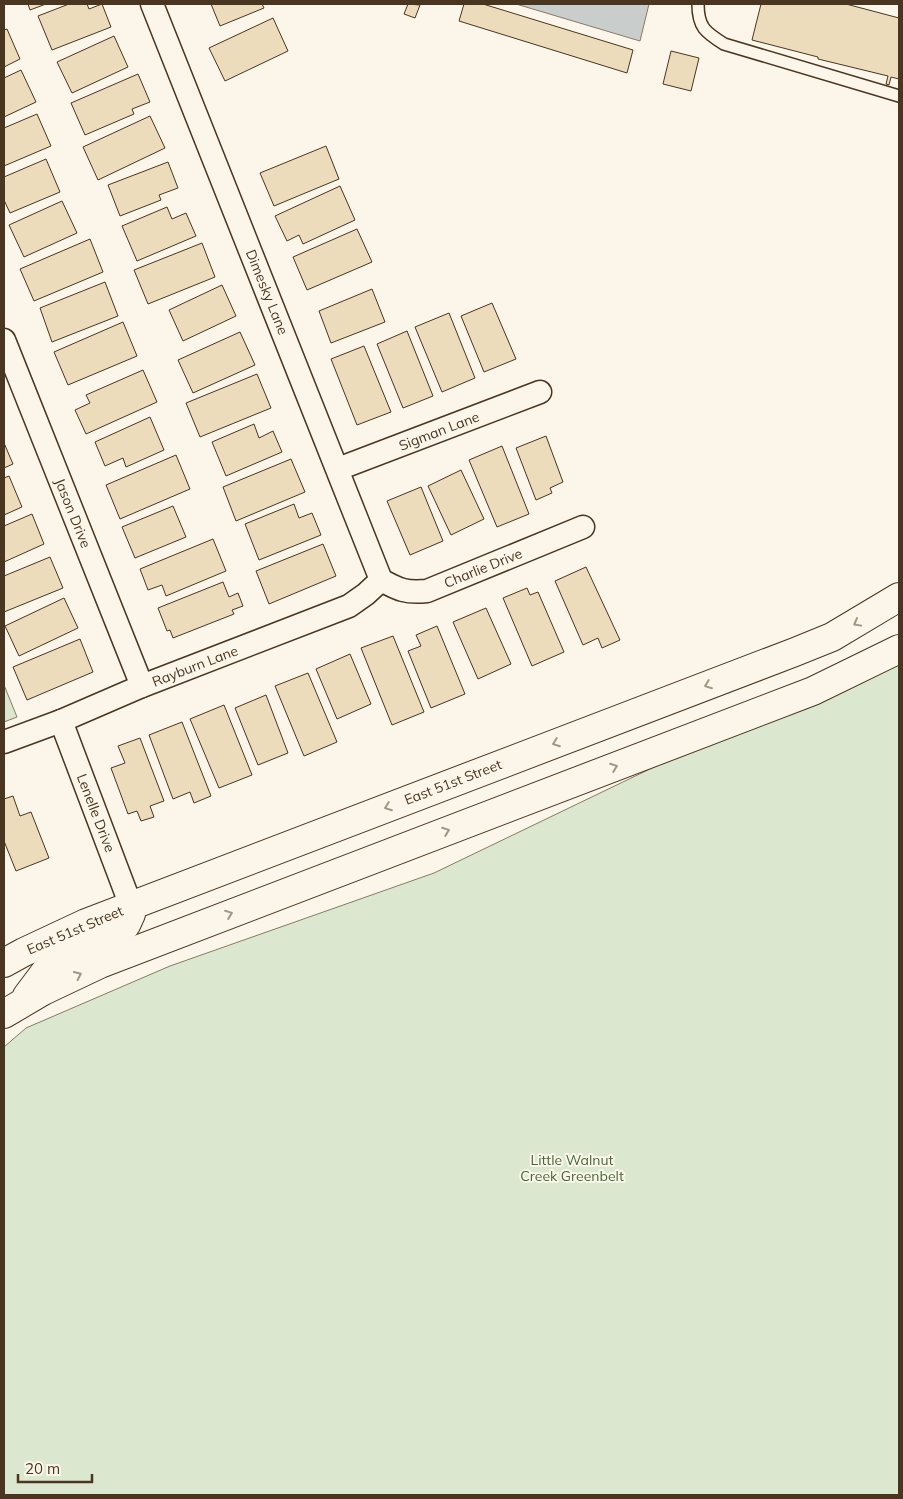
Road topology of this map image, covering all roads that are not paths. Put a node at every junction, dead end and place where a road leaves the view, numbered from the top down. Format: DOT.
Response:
graph roads {
  1 [pos="152,4"];
  2 [pos="698,4"];
  3 [pos="899,96"];
  4 [pos="4,340"];
  5 [pos="540,392"];
  6 [pos="338,469"];
  7 [pos="583,528"];
  8 [pos="381,580"];
  9 [pos="899,598"];
  10 [pos="899,649"];
  11 [pos="142,686"];
  12 [pos="61,721"];
  13 [pos="4,742"];
  14 [pos="131,906"];
  15 [pos="4,963"];
  16 [pos="13,1008"];
  1 -- 6 [label="street, Dimesky Lane"];
  2 -- 3 [label="lane"];
  4 -- 11 [label="street, Jason Drive"];
  5 -- 6 [label="street, Sigman Lane"];
  6 -- 8 [label="street, Dimesky Lane"];
  7 -- 8 [label="street, Charlie Drive"];
  8 -- 11 [label="street, Rayburn Lane"];
  9 -- 14 [label="street, East 51st Street, one-way"];
  16 -- 10 [label="street, one-way"];
  11 -- 12 [label="street, Rayburn Lane"];
  12 -- 13 [label="street, Rayburn Lane"];
  12 -- 14 [label="street, Lenelle Drive"];
  14 -- 15 [label="street, East 51st Street"];
  14 -- 16 [label="street"];
}
